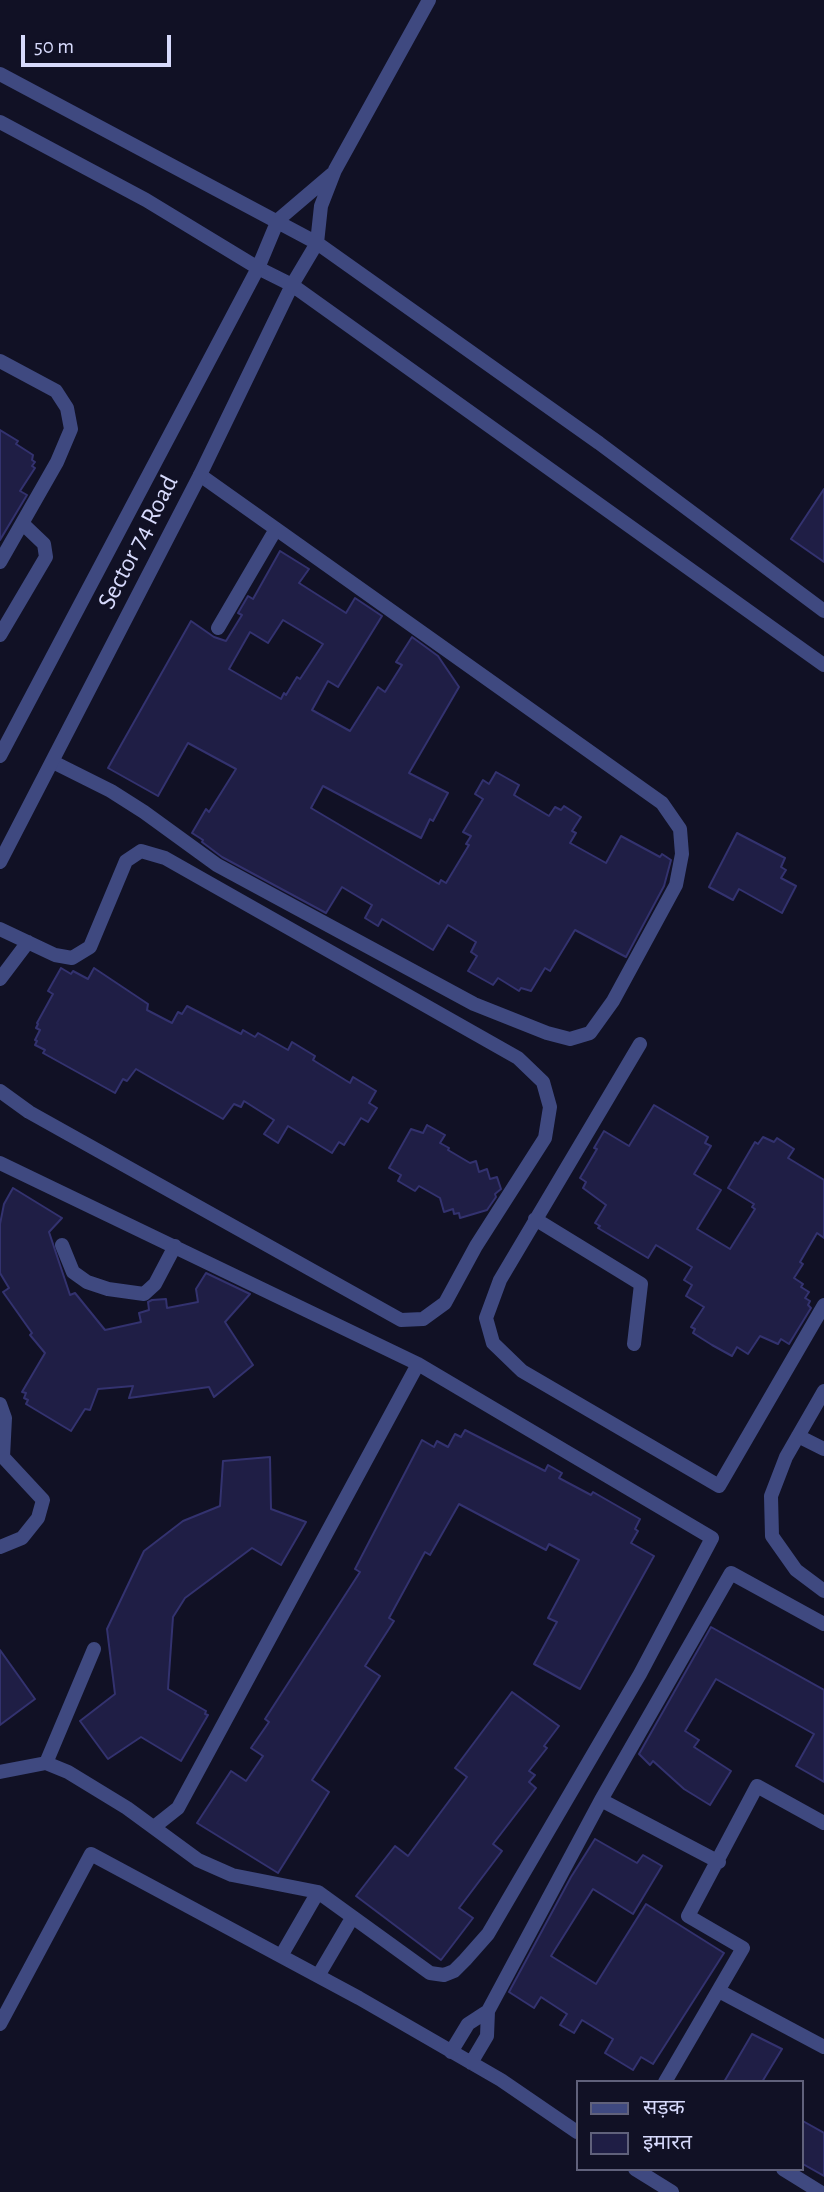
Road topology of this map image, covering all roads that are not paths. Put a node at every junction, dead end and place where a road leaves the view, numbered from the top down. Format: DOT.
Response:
graph roads {
  1 [pos="429,0"];
  2 [pos="0,74"];
  3 [pos="0,122"];
  4 [pos="335,170"];
  5 [pos="278,220"];
  6 [pos="317,243"];
  7 [pos="258,268"];
  8 [pos="292,285"];
  9 [pos="0,361"];
  10 [pos="200,475"];
  11 [pos="22,523"];
  12 [pos="276,529"];
  13 [pos="0,562"];
  14 [pos="824,611"];
  15 [pos="218,628"];
  16 [pos="0,635"];
  17 [pos="824,665"];
  18 [pos="0,756"];
  19 [pos="53,762"];
  20 [pos="0,862"];
  21 [pos="0,929"];
  22 [pos="28,942"];
  23 [pos="0,979"];
  24 [pos="640,1044"];
  25 [pos="0,1091"];
  26 [pos="0,1163"];
  27 [pos="536,1219"];
  28 [pos="62,1245"];
  29 [pos="175,1246"];
  30 [pos="824,1305"];
  31 [pos="634,1345"];
  32 [pos="418,1364"];
  33 [pos="824,1391"];
  34 [pos="0,1404"];
  35 [pos="798,1436"];
  36 [pos="824,1449"];
  37 [pos="1,1458"];
  38 [pos="0,1547"];
  39 [pos="824,1591"];
  40 [pos="824,1624"];
  41 [pos="94,1649"];
  42 [pos="46,1763"];
  43 [pos="0,1772"];
  44 [pos="601,1800"];
  45 [pos="824,1823"];
  46 [pos="154,1827"];
  47 [pos="719,1862"];
  48 [pos="318,1892"];
  49 [pos="352,1918"];
  50 [pos="281,1956"];
  51 [pos="318,1976"];
  52 [pos="719,1991"];
  53 [pos="488,2011"];
  54 [pos="0,2024"];
  55 [pos="824,2047"];
  56 [pos="451,2052"];
  57 [pos="471,2063"];
  58 [pos="666,2080"];
  59 [pos="576,2131"];
  60 [pos="640,2171"];
  61 [pos="786,2171"];
  62 [pos="672,2192"];
  63 [pos="820,2192"];
  1 -- 4 [label="street"];
  2 -- 5 [label="street"];
  3 -- 7 [label="street"];
  4 -- 5 [label="street"];
  4 -- 6 [label="street"];
  5 -- 6 [label="street"];
  5 -- 7 [label="street, Sector 74 Road"];
  6 -- 8 [label="street, Sector 74 Road"];
  6 -- 14 [label="street"];
  7 -- 8 [label="street"];
  7 -- 18 [label="street, Sector 74 Road"];
  8 -- 10 [label="street, Sector 74 Road"];
  8 -- 17 [label="street"];
  9 -- 11 [label="street"];
  10 -- 12 [label="street"];
  10 -- 19 [label="street, Sector 74 Road"];
  11 -- 13 [label="street"];
  11 -- 16 [label="street"];
  12 -- 15 [label="street"];
  12 -- 19 [label="street"];
  19 -- 20 [label="street, Sector 74 Road"];
  21 -- 22 [label="street"];
  22 -- 23 [label="street"];
  22 -- 25 [label="street"];
  24 -- 27 [label="street"];
  26 -- 29 [label="street"];
  27 -- 30 [label="street"];
  27 -- 31 [label="street"];
  28 -- 29 [label="street"];
  29 -- 32 [label="street"];
  32 -- 46 [label="street"];
  32 -- 49 [label="street"];
  33 -- 35 [label="street"];
  34 -- 37 [label="street"];
  35 -- 36 [label="street"];
  35 -- 39 [label="street"];
  37 -- 38 [label="street"];
  40 -- 44 [label="street"];
  41 -- 42 [label="street"];
  42 -- 43 [label="street"];
  42 -- 46 [label="street"];
  44 -- 47 [label="street"];
  44 -- 53 [label="street"];
  45 -- 47 [label="street"];
  46 -- 48 [label="street"];
  47 -- 52 [label="street"];
  48 -- 49 [label="street"];
  48 -- 50 [label="street"];
  49 -- 51 [label="street"];
  50 -- 51 [label="street"];
  50 -- 54 [label="street"];
  51 -- 56 [label="street"];
  52 -- 55 [label="street"];
  52 -- 58 [label="street"];
  53 -- 56 [label="street"];
  53 -- 57 [label="street"];
  56 -- 57 [label="street"];
  57 -- 59 [label="street"];
  60 -- 62 [label="street"];
  61 -- 63 [label="street"];
}
